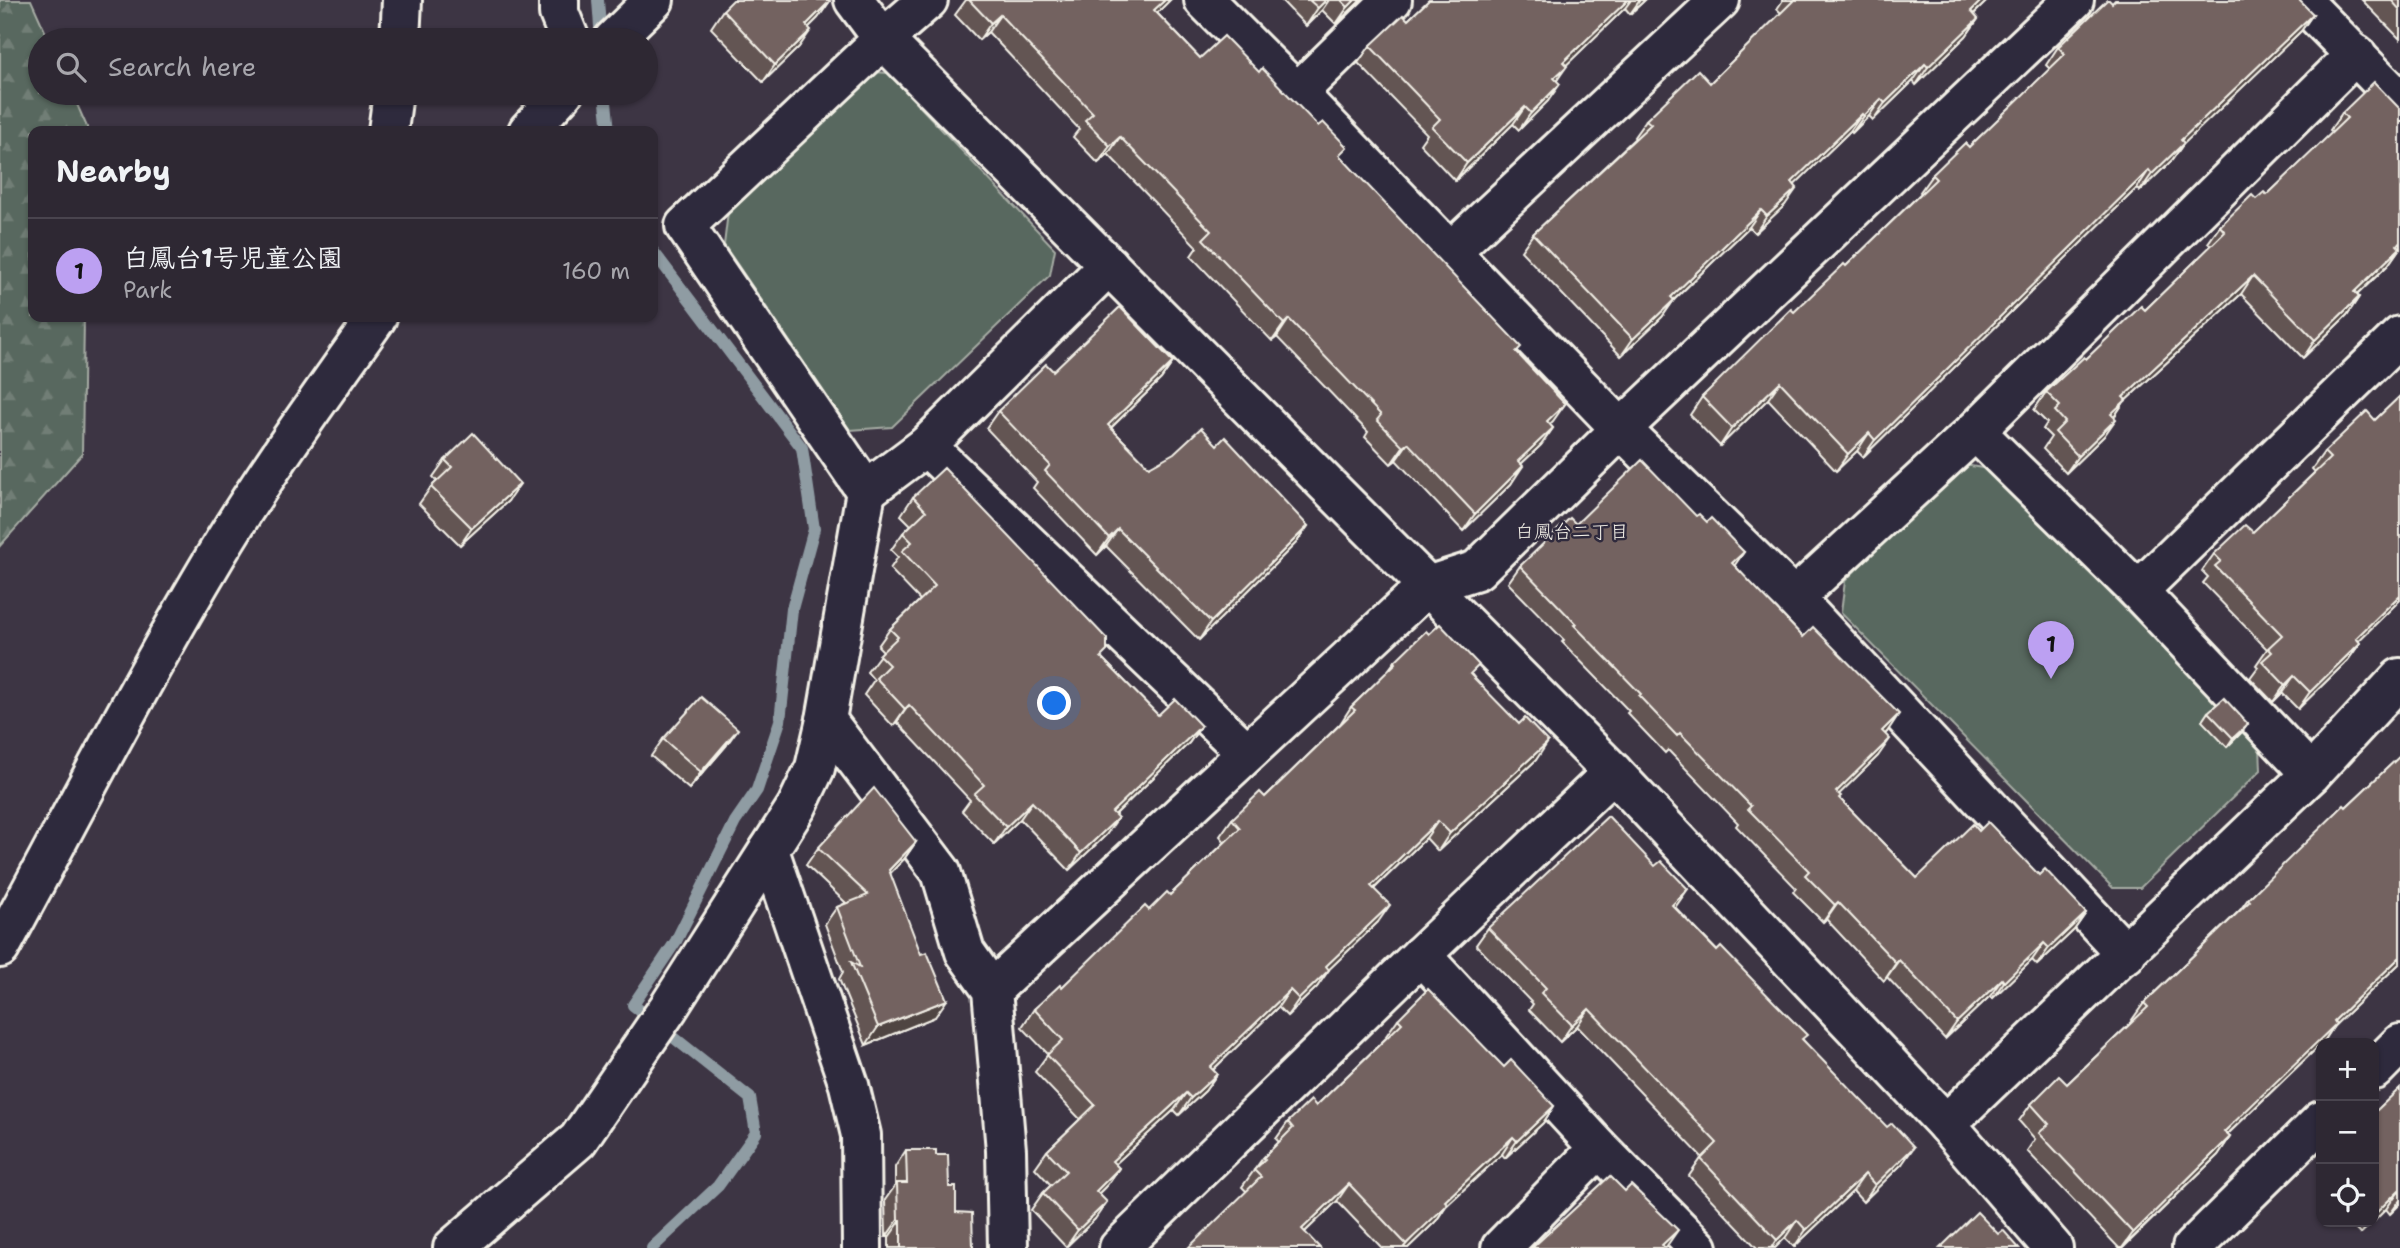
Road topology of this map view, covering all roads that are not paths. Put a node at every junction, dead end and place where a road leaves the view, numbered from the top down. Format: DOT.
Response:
graph roads {
  1 [pos="402,0"];
  2 [pos="559,0"];
  3 [pos="854,0"];
  4 [pos="928,0"];
  5 [pos="1204,0"];
  6 [pos="1392,0"];
  7 [pos="1720,0"];
  8 [pos="2074,0"];
  9 [pos="2301,0"];
  10 [pos="401,28"];
  11 [pos="565,28"];
  12 [pos="883,39"];
  13 [pos="2356,54"];
  14 [pos="1297,93"];
  15 [pos="2400,102"];
  16 [pos="391,105"];
  17 [pos="552,105"];
  18 [pos="389,126"];
  19 [pos="533,126"];
  20 [pos="1449,253"];
  21 [pos="1109,265"];
  22 [pos="373,322"];
  23 [pos="2400,336"];
  24 [pos="1620,429"];
  25 [pos="1975,431"];
  26 [pos="926,446"];
  27 [pos="866,491"];
  28 [pos="1427,586"];
  29 [pos="2138,591"];
  30 [pos="1794,598"];
  31 [pos="2400,678"];
  32 [pos="826,720"];
  33 [pos="1246,752"];
  34 [pos="1613,772"];
  35 [pos="2311,774"];
  36 [pos="769,850"];
  37 [pos="0,948"];
  38 [pos="1421,954"];
  39 [pos="2126,954"];
  40 [pos="992,990"];
  41 [pos="2400,1044"];
  42 [pos="2379,1065"];
  43 [pos="1945,1124"];
  44 [pos="2316,1126"];
  45 [pos="1599,1148"];
  46 [pos="453,1248"];
  47 [pos="862,1248"];
  48 [pos="1008,1248"];
  49 [pos="1119,1248"];
  50 [pos="1501,1248"];
  51 [pos="1698,1248"];
  52 [pos="2053,1248"];
  53 [pos="2192,1248"];
  1 -- 10 [label="street"];
  2 -- 11 [label="street"];
  3 -- 12 [label="street"];
  4 -- 12 [label="street"];
  5 -- 14 [label="street"];
  6 -- 14 [label="street"];
  7 -- 20 [label="street"];
  8 -- 24 [label="street"];
  9 -- 13 [label="street"];
  12 -- 21 [label="street"];
  12 -- 27 [label="street"];
  13 -- 15 [label="street"];
  13 -- 25 [label="street"];
  14 -- 20 [label="street"];
  16 -- 18 [label="street"];
  17 -- 19 [label="street"];
  20 -- 24 [label="street"];
  21 -- 26 [label="street"];
  21 -- 28 [label="street"];
  22 -- 37 [label="street"];
  23 -- 29 [label="street"];
  24 -- 28 [label="street"];
  24 -- 30 [label="street"];
  25 -- 29 [label="street"];
  25 -- 30 [label="street"];
  26 -- 27 [label="street"];
  26 -- 33 [label="street"];
  27 -- 32 [label="street"];
  28 -- 33 [label="street"];
  28 -- 34 [label="street"];
  29 -- 35 [label="street"];
  30 -- 39 [label="street"];
  31 -- 35 [label="street"];
  32 -- 36 [label="street"];
  32 -- 40 [label="street"];
  33 -- 40 [label="street"];
  34 -- 38 [label="street"];
  34 -- 43 [label="street"];
  35 -- 39 [label="street"];
  36 -- 46 [label="street"];
  36 -- 47 [label="street"];
  38 -- 45 [label="street"];
  38 -- 49 [label="street"];
  39 -- 43 [label="street"];
  40 -- 48 [label="street"];
  41 -- 42 [label="street"];
  43 -- 52 [label="street"];
  44 -- 53 [label="street"];
  45 -- 50 [label="street"];
  45 -- 51 [label="street"];
}
